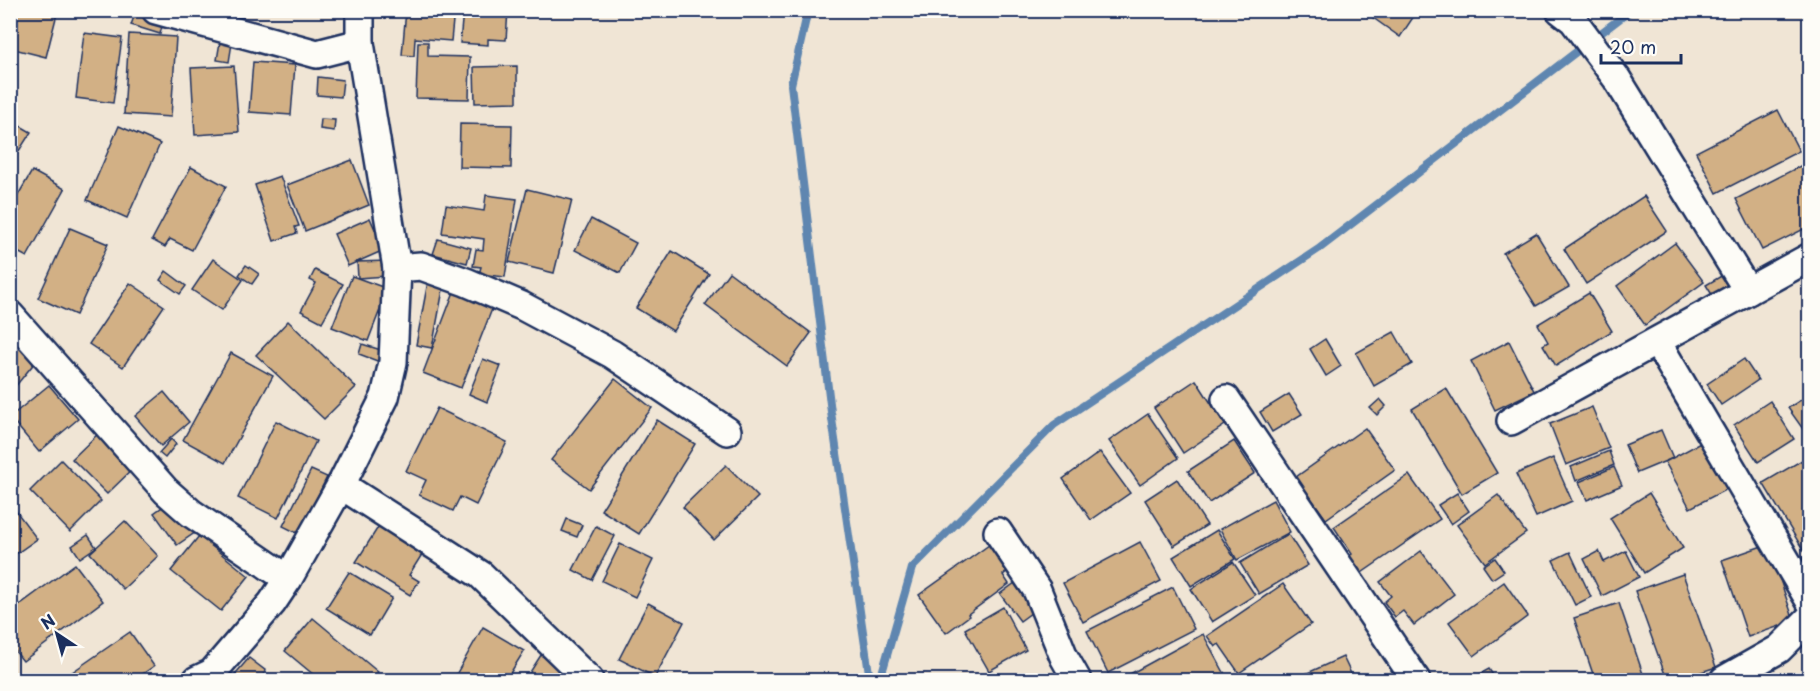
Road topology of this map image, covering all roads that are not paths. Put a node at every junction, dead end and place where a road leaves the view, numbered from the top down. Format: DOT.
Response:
graph roads {
  1 [pos="156,10"];
  2 [pos="360,10"];
  3 [pos="1567,15"];
  4 [pos="360,44"];
  5 [pos="1809,257"];
  6 [pos="397,268"];
  7 [pos="1748,291"];
  8 [pos="10,315"];
  9 [pos="1657,342"];
  10 [pos="1226,399"];
  11 [pos="1511,421"];
  12 [pos="727,431"];
  13 [pos="341,485"];
  14 [pos="998,532"];
  15 [pos="288,579"];
  16 [pos="1809,601"];
  17 [pos="1809,618"];
  18 [pos="198,680"];
  19 [pos="589,681"];
  20 [pos="1077,681"];
  21 [pos="1416,681"];
  22 [pos="1724,681"];
  1 -- 4 [label="street"];
  2 -- 4 [label="street"];
  3 -- 7 [label="street"];
  4 -- 6 [label="street"];
  5 -- 7 [label="street"];
  6 -- 12 [label="street"];
  6 -- 13 [label="street"];
  7 -- 9 [label="street"];
  8 -- 15 [label="street"];
  9 -- 11 [label="street"];
  9 -- 16 [label="street"];
  10 -- 21 [label="street"];
  13 -- 15 [label="street"];
  13 -- 19 [label="street"];
  14 -- 20 [label="street"];
  15 -- 18 [label="street"];
  17 -- 22 [label="street"];
}
